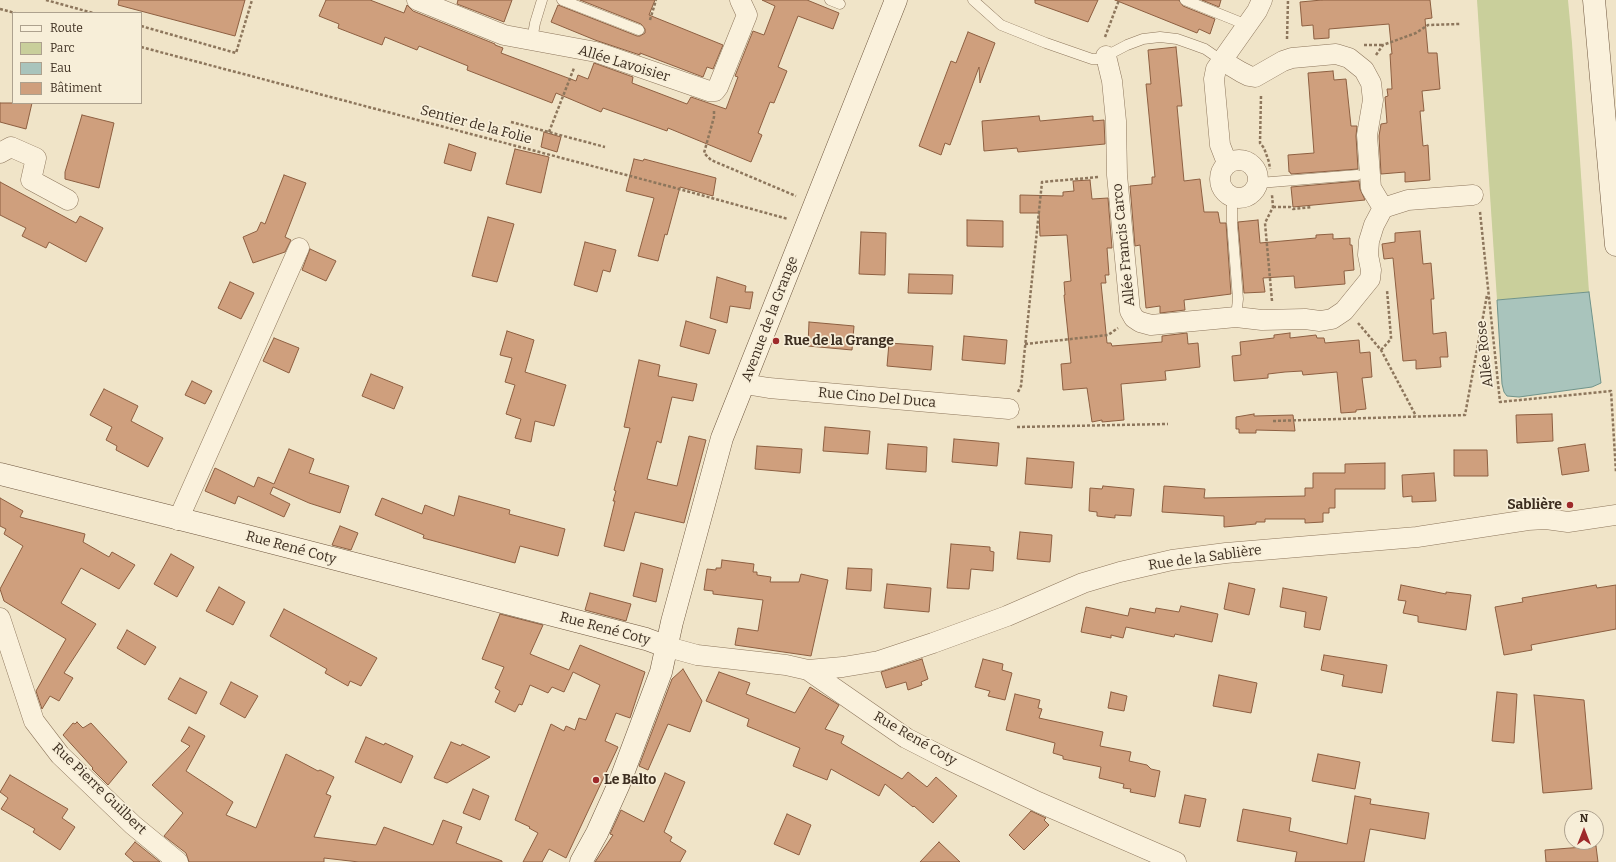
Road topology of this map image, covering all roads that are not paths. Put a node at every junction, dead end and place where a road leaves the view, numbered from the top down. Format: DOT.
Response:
graph roads {
  1 [pos="417,0"];
  2 [pos="542,0"];
  3 [pos="562,0"];
  4 [pos="740,0"];
  5 [pos="830,0"];
  6 [pos="896,0"];
  7 [pos="973,0"];
  8 [pos="1185,0"];
  9 [pos="1262,0"];
  10 [pos="1594,0"];
  11 [pos="840,4"];
  12 [pos="1247,25"];
  13 [pos="639,30"];
  14 [pos="532,40"];
  15 [pos="1103,58"];
  16 [pos="1221,60"];
  17 [pos="1611,138"];
  18 [pos="0,153"];
  19 [pos="1228,163"];
  20 [pos="1357,175"];
  21 [pos="1265,183"];
  22 [pos="1473,195"];
  23 [pos="1235,197"];
  24 [pos="68,200"];
  25 [pos="1383,208"];
  26 [pos="1616,245"];
  27 [pos="299,248"];
  28 [pos="1236,317"];
  29 [pos="745,384"];
  30 [pos="1009,409"];
  31 [pos="0,474"];
  32 [pos="1616,515"];
  33 [pos="178,520"];
  34 [pos="0,618"];
  35 [pos="668,647"];
  36 [pos="808,670"];
  37 [pos="178,862"];
  38 [pos="581,862"];
  39 [pos="1176,862"];
  1 -- 14 [label="street, Allée Lavoisier"];
  2 -- 14 [label="lane"];
  3 -- 13 [label="lane"];
  4 -- 14 [label="street, Allée Lavoisier"];
  5 -- 11 [label="lane"];
  6 -- 29 [label="street, Avenue de la Grange"];
  7 -- 15 [label="lane"];
  8 -- 12 [label="lane"];
  9 -- 12 [label="street"];
  10 -- 17 [label="street"];
  12 -- 16 [label="street"];
  15 -- 16 [label="lane"];
  15 -- 28 [label="street, Allée Francis Carco"];
  16 -- 19 [label="street"];
  16 -- 25 [label="street"];
  17 -- 26 [label="street"];
  18 -- 24 [label="street"];
  19 -- 21 [label="street"];
  19 -- 23 [label="street"];
  20 -- 21 [label="lane"];
  21 -- 23 [label="street"];
  22 -- 25 [label="street"];
  23 -- 28 [label="lane"];
  25 -- 28 [label="street, Allée Francis Carco"];
  27 -- 33 [label="street"];
  29 -- 30 [label="street, Rue Cino Del Duca"];
  29 -- 35 [label="street, Avenue de la Grange"];
  31 -- 33 [label="street, Rue René Coty"];
  32 -- 36 [label="street, Rue de la Sablière"];
  33 -- 35 [label="street, Rue René Coty"];
  34 -- 37 [label="street, Rue Pierre Guilbert"];
  35 -- 36 [label="street, Rue René Coty"];
  35 -- 38 [label="street"];
  36 -- 39 [label="street, Rue René Coty"];
}
